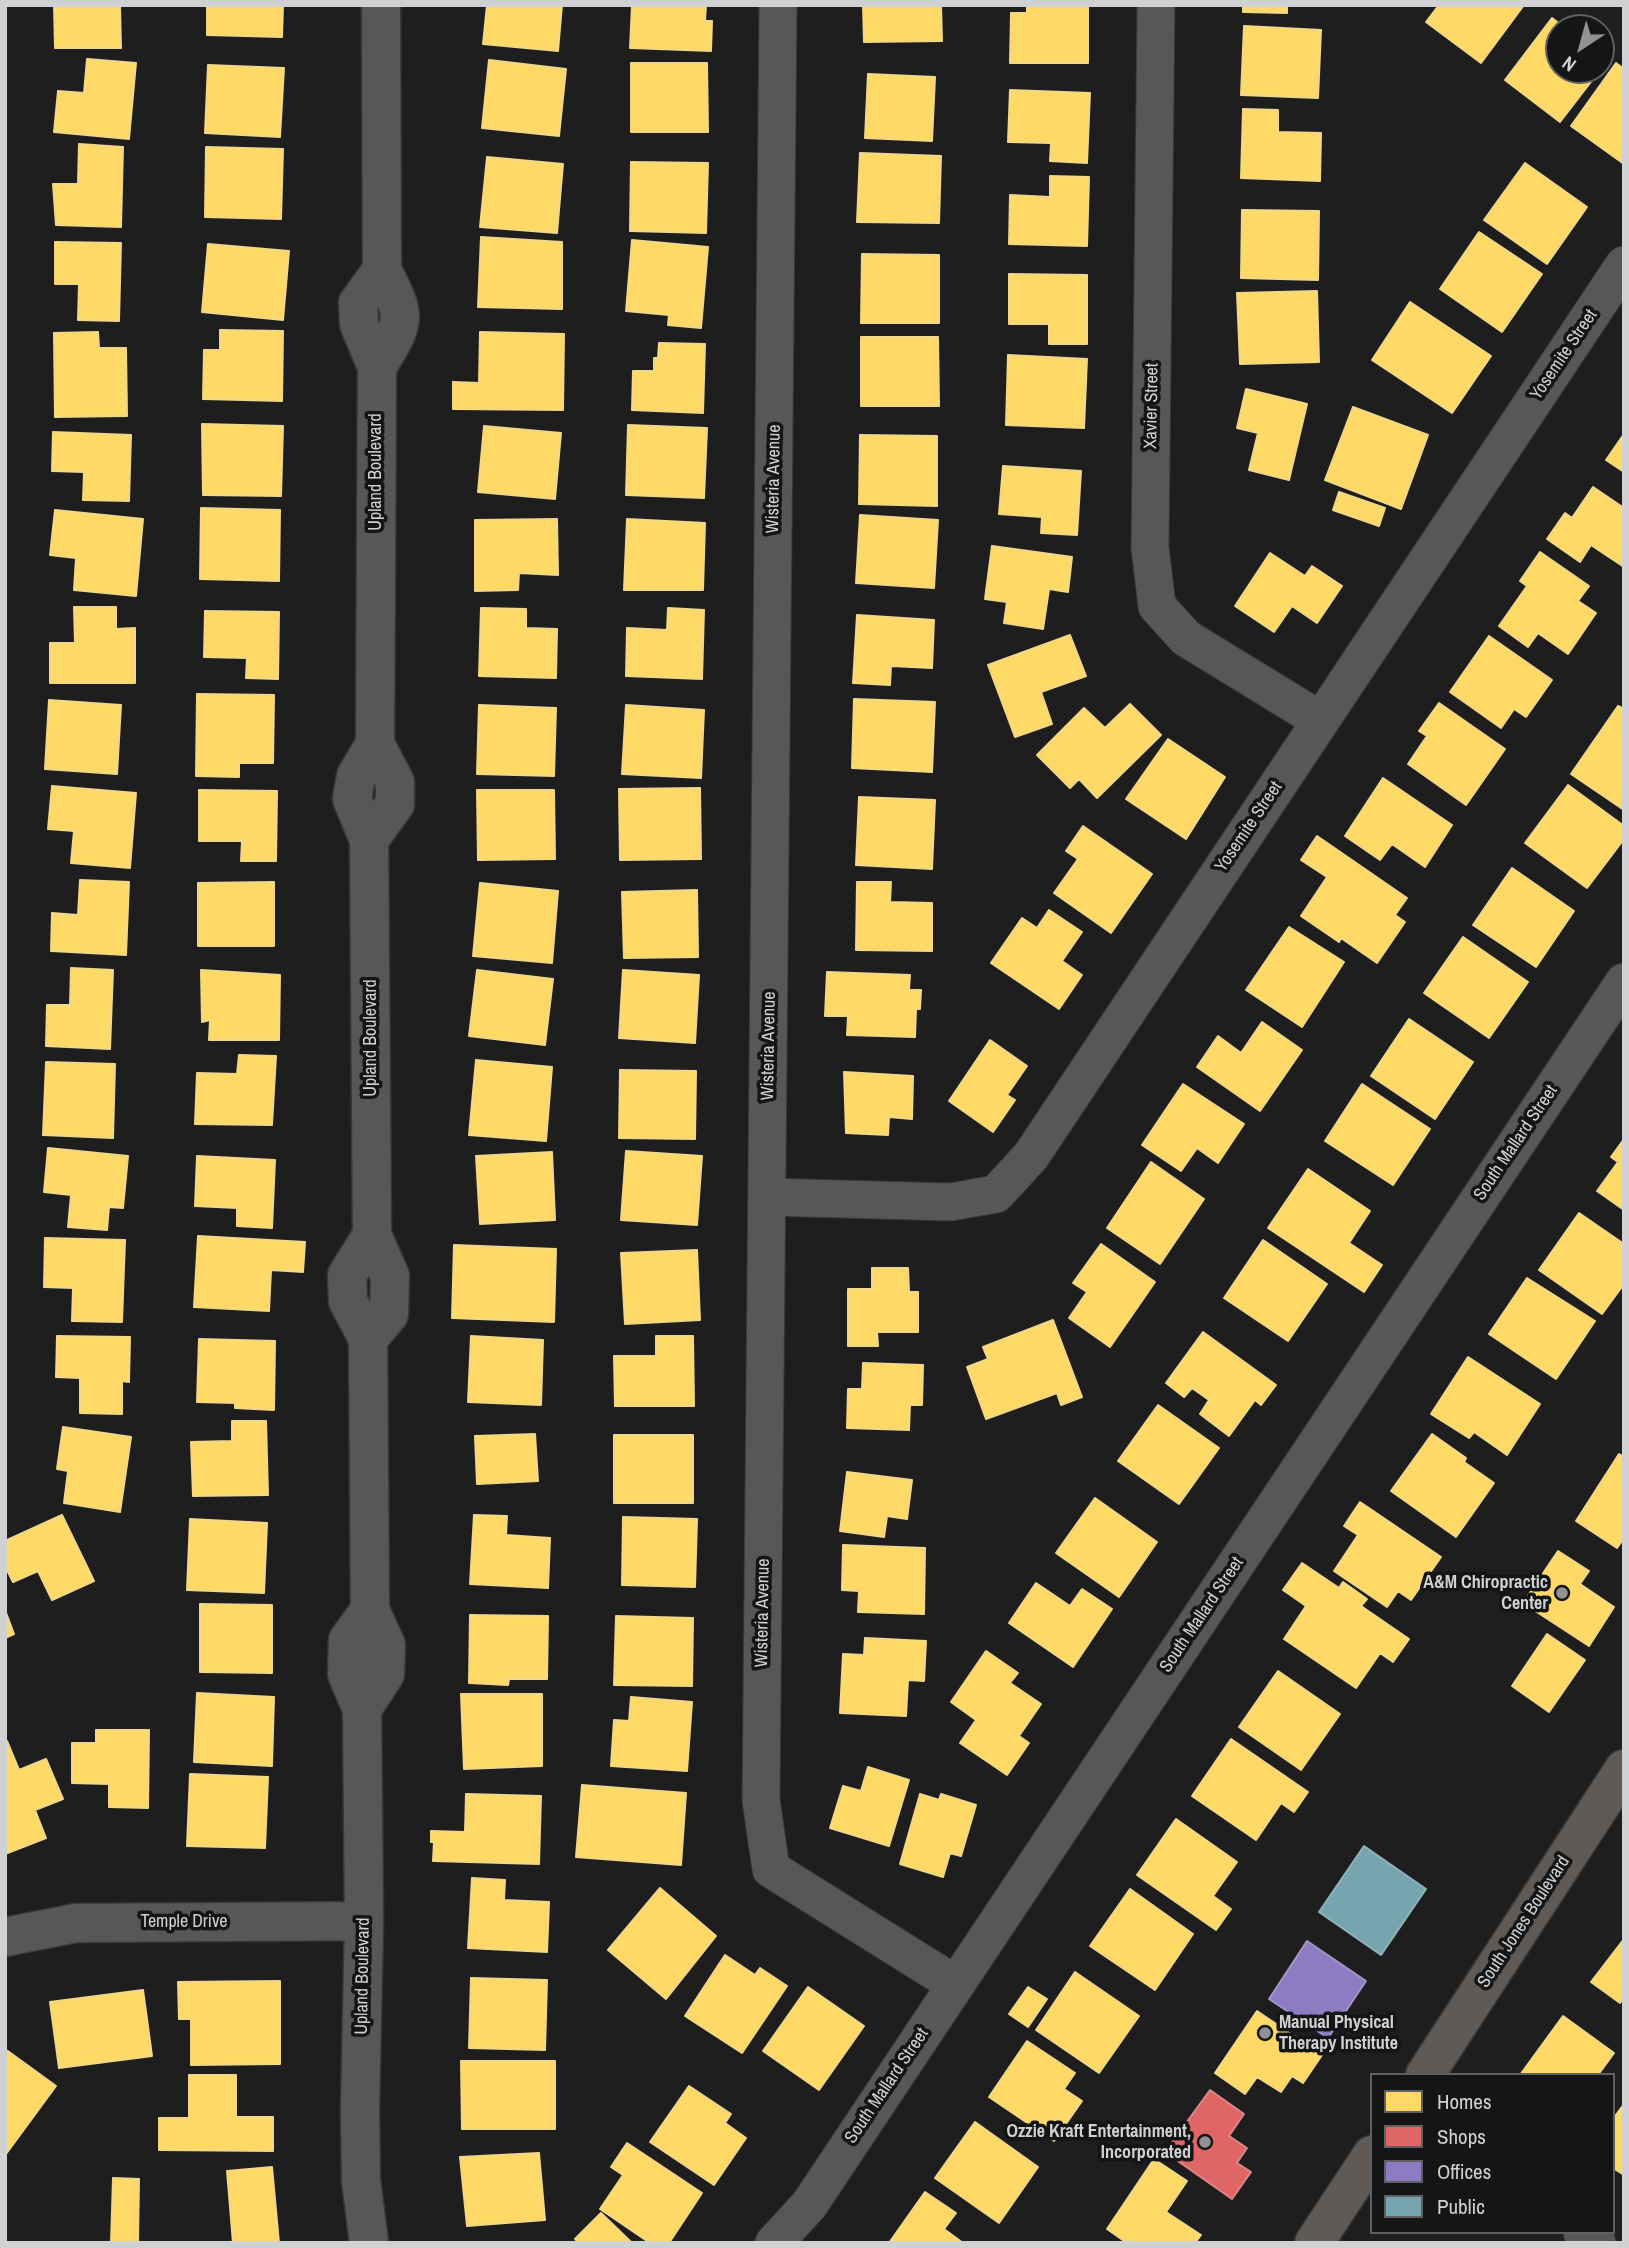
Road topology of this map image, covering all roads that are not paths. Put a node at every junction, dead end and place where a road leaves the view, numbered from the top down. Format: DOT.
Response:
graph roads {
  1 [pos="381,5"];
  2 [pos="778,5"];
  3 [pos="1156,5"];
  4 [pos="1624,265"];
  5 [pos="1320,720"];
  6 [pos="1624,982"];
  7 [pos="768,1198"];
  8 [pos="1621,1780"];
  9 [pos="364,1921"];
  10 [pos="5,1937"];
  11 [pos="956,1984"];
  12 [pos="1426,2073"];
  13 [pos="1370,2158"];
  14 [pos="369,2243"];
  15 [pos="774,2243"];
  16 [pos="1314,2243"];
  1 -- 9 [label="street, Upland Boulevard"];
  2 -- 7 [label="street, Wisteria Avenue"];
  3 -- 5 [label="street, Xavier Street"];
  4 -- 5 [label="street, Yosemite Street"];
  5 -- 7 [label="street, Yosemite Street"];
  6 -- 11 [label="street, South Mallard Street"];
  7 -- 11 [label="street, Wisteria Avenue"];
  8 -- 12 [label="main road, South Jones Boulevard"];
  9 -- 10 [label="street, Temple Drive"];
  9 -- 14 [label="street, Upland Boulevard"];
  11 -- 15 [label="street, South Mallard Street"];
  13 -- 16 [label="main road"];
}
